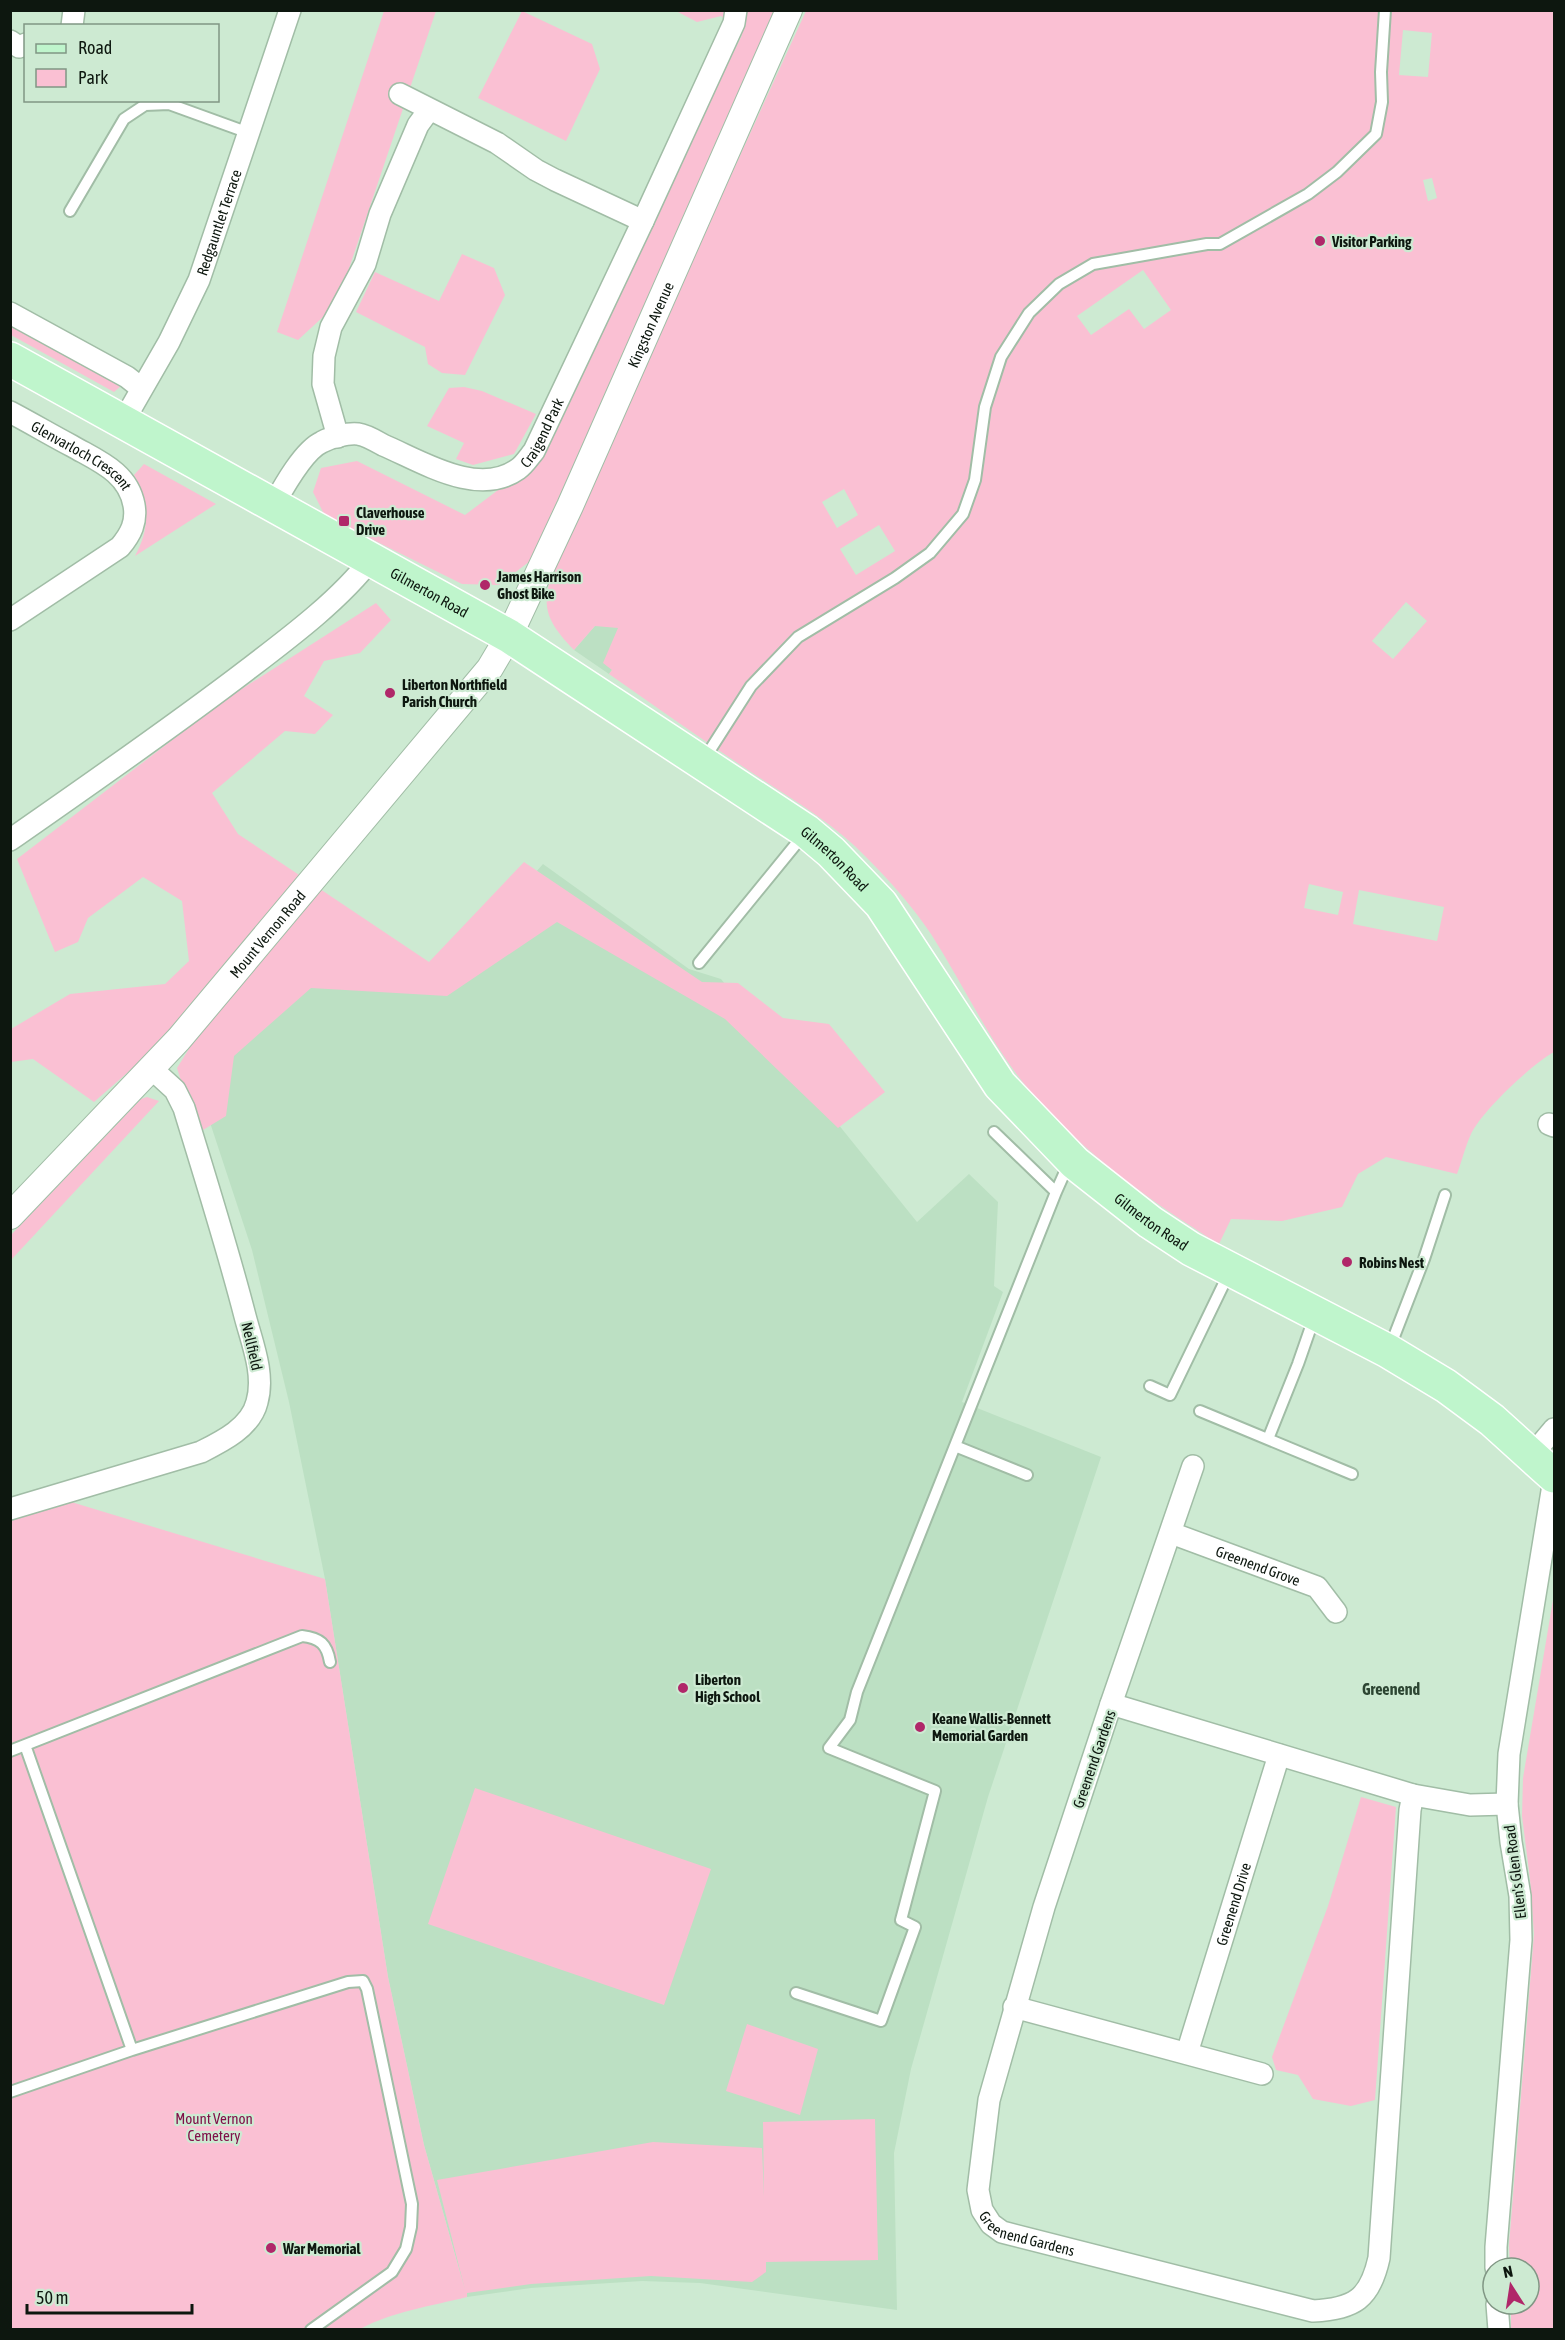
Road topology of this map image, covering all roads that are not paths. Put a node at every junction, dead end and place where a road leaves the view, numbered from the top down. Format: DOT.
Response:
graph roads {
  1 [pos="290,10"];
  2 [pos="736,10"];
  3 [pos="789,10"];
  4 [pos="1385,10"];
  5 [pos="10,41"];
  6 [pos="24,45"];
  7 [pos="400,94"];
  8 [pos="429,110"];
  9 [pos="249,132"];
  10 [pos="70,211"];
  11 [pos="643,221"];
  12 [pos="10,313"];
  13 [pos="10,359"];
  14 [pos="141,388"];
  15 [pos="10,412"];
  16 [pos="123,422"];
  17 [pos="338,437"];
  18 [pos="274,504"];
  19 [pos="372,558"];
  20 [pos="10,620"];
  21 [pos="509,636"];
  22 [pos="703,762"];
  23 [pos="806,831"];
  24 [pos="10,840"];
  25 [pos="699,963"];
  26 [pos="152,1069"];
  27 [pos="994,1132"];
  28 [pos="1075,1163"];
  29 [pos="1056,1192"];
  30 [pos="1445,1195"];
  31 [pos="10,1216"];
  32 [pos="1231,1270"];
  33 [pos="1316,1312"];
  34 [pos="1388,1351"];
  35 [pos="1150,1386"];
  36 [pos="1200,1411"];
  37 [pos="1554,1429"];
  38 [pos="1268,1439"];
  39 [pos="955,1446"];
  40 [pos="1193,1466"];
  41 [pos="1547,1470"];
  42 [pos="1352,1474"];
  43 [pos="1027,1475"];
  44 [pos="10,1509"];
  45 [pos="1170,1533"];
  46 [pos="1336,1612"];
  47 [pos="330,1662"];
  48 [pos="1111,1704"];
  49 [pos="25,1745"];
  50 [pos="10,1751"];
  51 [pos="1279,1755"];
  52 [pos="1413,1795"];
  53 [pos="1507,1804"];
  54 [pos="796,1993"];
  55 [pos="1014,2007"];
  56 [pos="132,2050"];
  57 [pos="1187,2053"];
  58 [pos="1262,2074"];
  59 [pos="10,2092"];
  60 [pos="1496,2256"];
  61 [pos="310,2330"];
  1 -- 9 [label="street, Redgauntlet Terrace"];
  2 -- 11 [label="street, Craigend Park"];
  3 -- 21 [label="street, Kingston Avenue"];
  4 -- 22 [label="lane"];
  5 -- 6 [label="street"];
  7 -- 8 [label="street"];
  8 -- 11 [label="street"];
  8 -- 17 [label="street"];
  9 -- 10 [label="lane"];
  9 -- 14 [label="street, Redgauntlet Terrace"];
  11 -- 17 [label="street, Craigend Park"];
  12 -- 14 [label="street"];
  13 -- 16 [label="main road, Gilmerton Road"];
  14 -- 16 [label="street, Redgauntlet Terrace"];
  15 -- 20 [label="street, Glenvarloch Crescent"];
  16 -- 18 [label="main road, Gilmerton Road"];
  17 -- 18 [label="street, Craigend Park"];
  18 -- 19 [label="main road, Gilmerton Road"];
  19 -- 21 [label="main road, Gilmerton Road"];
  19 -- 24 [label="street"];
  21 -- 22 [label="main road, Gilmerton Road"];
  21 -- 26 [label="street, Mount Vernon Road"];
  22 -- 23 [label="main road, Gilmerton Road"];
  23 -- 25 [label="lane"];
  23 -- 28 [label="main road, Gilmerton Road"];
  26 -- 31 [label="street, Mount Vernon Road"];
  26 -- 44 [label="street, Nellfield"];
  27 -- 29 [label="lane"];
  28 -- 29 [label="lane"];
  28 -- 32 [label="main road, Gilmerton Road"];
  29 -- 39 [label="lane"];
  30 -- 34 [label="lane"];
  32 -- 33 [label="main road, Gilmerton Road"];
  32 -- 35 [label="lane"];
  33 -- 34 [label="main road, Gilmerton Road"];
  33 -- 38 [label="lane"];
  34 -- 41 [label="main road, Gilmerton Road"];
  36 -- 38 [label="lane"];
  37 -- 41 [label="street"];
  38 -- 42 [label="lane"];
  39 -- 43 [label="lane"];
  39 -- 54 [label="lane"];
  40 -- 45 [label="street"];
  41 -- 53 [label="street, Ellen's Glen Road"];
  45 -- 46 [label="street, Greenend Grove"];
  45 -- 48 [label="street"];
  47 -- 49 [label="lane"];
  48 -- 51 [label="street, Greenend Gardens"];
  48 -- 55 [label="street, Greenend Gardens"];
  49 -- 50 [label="lane"];
  49 -- 56 [label="lane"];
  51 -- 52 [label="street, Greenend Gardens"];
  51 -- 57 [label="street, Greenend Drive"];
  52 -- 53 [label="street, Greenend Gardens"];
  52 -- 55 [label="street, Greenend Gardens"];
  53 -- 60 [label="street, Ellen's Glen Road"];
  55 -- 57 [label="street"];
  56 -- 59 [label="lane"];
  56 -- 61 [label="lane"];
  57 -- 58 [label="street"];
}
